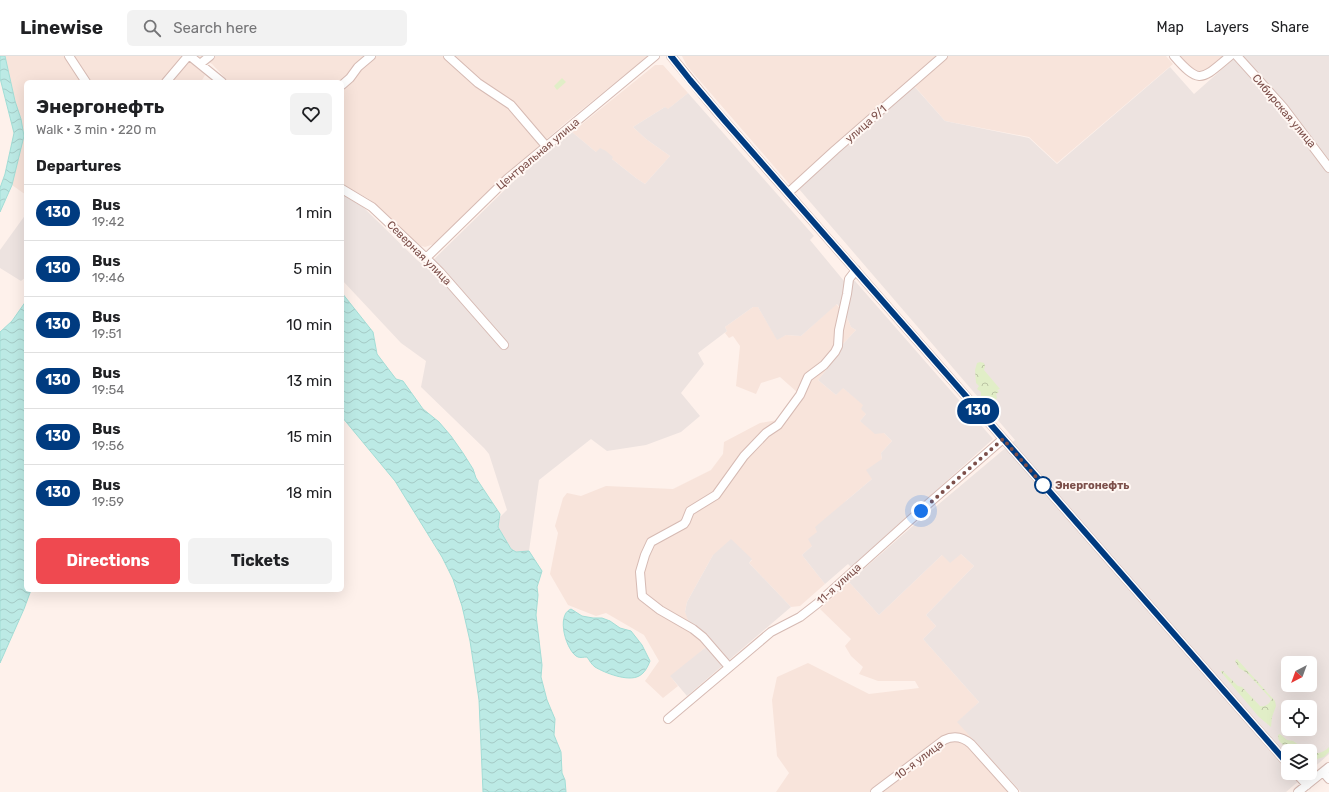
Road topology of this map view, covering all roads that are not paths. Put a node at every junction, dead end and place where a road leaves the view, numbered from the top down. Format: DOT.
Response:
graph roads {
  1 [pos="69,56"];
  2 [pos="189,56"];
  3 [pos="210,56"];
  4 [pos="371,56"];
  5 [pos="448,56"];
  6 [pos="655,56"];
  7 [pos="671,56"];
  8 [pos="943,56"];
  9 [pos="1174,56"];
  10 [pos="1230,56"];
  11 [pos="1237,56"];
  12 [pos="200,64"];
  13 [pos="85,80"];
  14 [pos="168,80"];
  15 [pos="220,80"];
  16 [pos="344,84"];
  17 [pos="546,146"];
  18 [pos="1329,168"];
  19 [pos="344,190"];
  20 [pos="788,193"];
  21 [pos="426,258"];
  22 [pos="856,270"];
  23 [pos="504,345"];
  24 [pos="1003,439"];
  25 [pos="729,667"];
  26 [pos="668,719"];
  27 [pos="1281,756"];
  28 [pos="1326,769"];
  29 [pos="1329,779"];
  30 [pos="1302,780"];
  31 [pos="1307,785"];
  32 [pos="875,792"];
  33 [pos="1014,792"];
  34 [pos="1298,792"];
  1 -- 13 [label="street"];
  2 -- 12 [label="street"];
  2 -- 14 [label="street"];
  3 -- 12 [label="street"];
  4 -- 16 [label="street"];
  5 -- 17 [label="street"];
  6 -- 17 [label="street, Центральная улица"];
  7 -- 20 [label="street"];
  8 -- 20 [label="street, улица 9/1"];
  9 -- 10 [label="street"];
  11 -- 18 [label="street, Сибирская улица"];
  12 -- 15 [label="street"];
  17 -- 21 [label="street, Центральная улица"];
  19 -- 21 [label="street, Северная улица"];
  20 -- 22 [label="street"];
  21 -- 23 [label="street, Северная улица"];
  22 -- 24 [label="street"];
  22 -- 25 [label="street"];
  24 -- 25 [label="street, 11-я улица"];
  24 -- 27 [label="street"];
  25 -- 26 [label="street, 11-я улица"];
  28 -- 29 [label="street"];
  28 -- 31 [label="street"];
  30 -- 31 [label="street"];
  31 -- 34 [label="street"];
  32 -- 33 [label="street, 10-я улица"];
}
